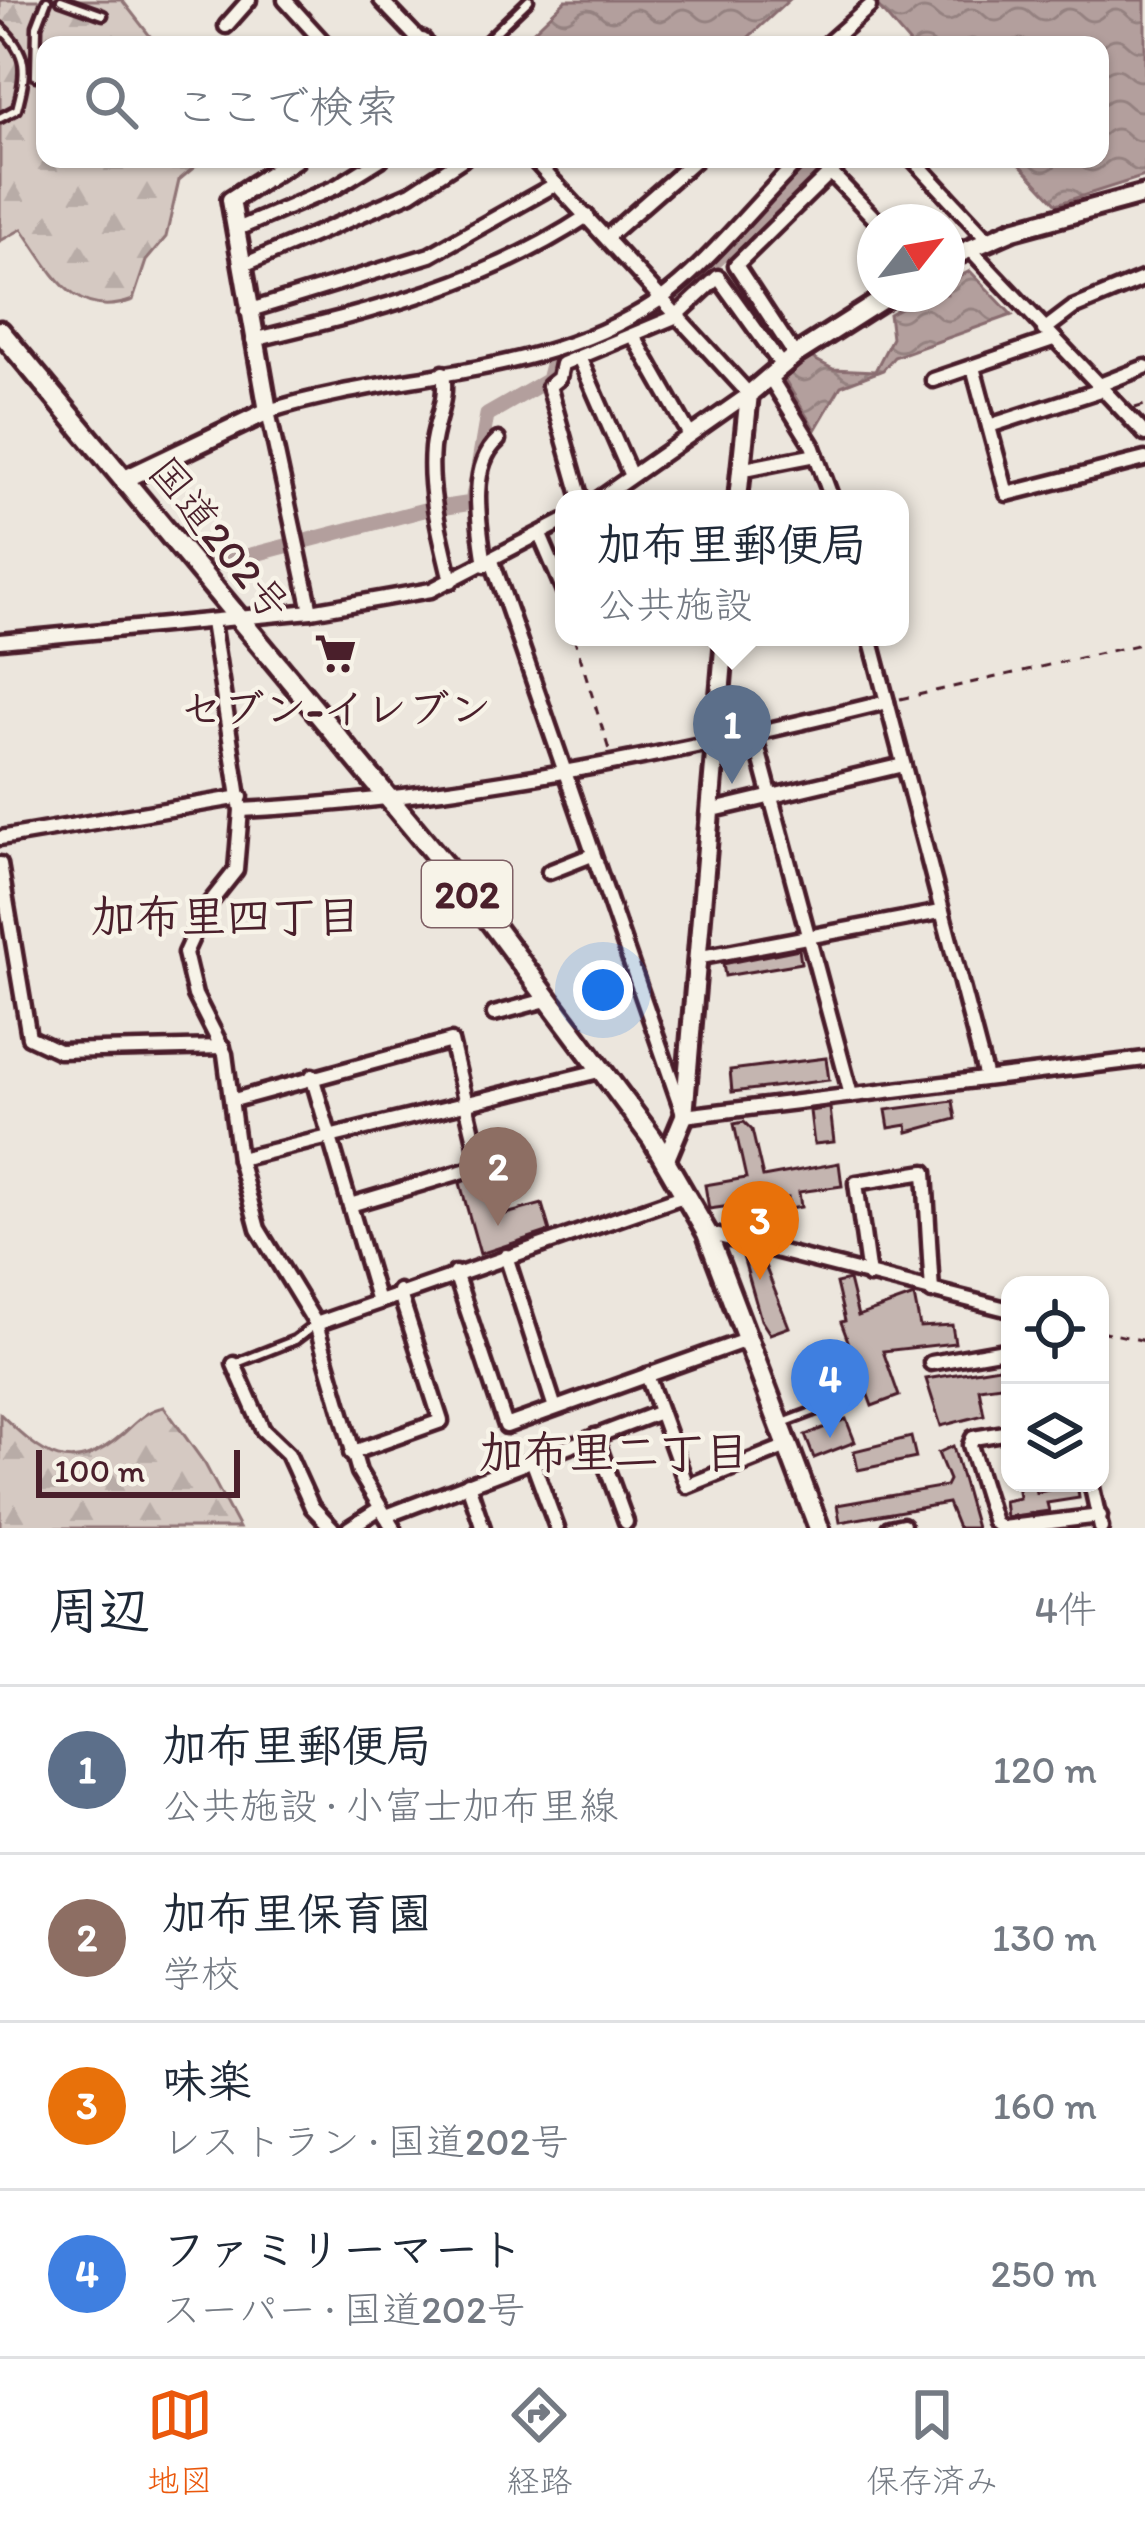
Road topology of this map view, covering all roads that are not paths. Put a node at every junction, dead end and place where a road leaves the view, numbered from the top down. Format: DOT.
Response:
graph roads {
  1 [pos="47,0"];
  2 [pos="61,0"];
  3 [pos="249,0"];
  4 [pos="285,0"];
  5 [pos="381,0"];
  6 [pos="530,0"];
  7 [pos="869,7"];
  8 [pos="103,15"];
  9 [pos="226,26"];
  10 [pos="0,27"];
  11 [pos="37,36"];
  12 [pos="318,36"];
  13 [pos="414,36"];
  14 [pos="492,36"];
  15 [pos="836,36"];
  16 [pos="0,118"];
  17 [pos="281,168"];
  18 [pos="366,168"];
  19 [pos="449,168"];
  20 [pos="541,168"];
  21 [pos="686,168"];
  22 [pos="791,168"];
  23 [pos="834,168"];
  24 [pos="921,168"];
  25 [pos="830,172"];
  26 [pos="556,184"];
  27 [pos="1145,194"];
  28 [pos="861,204"];
  29 [pos="587,217"];
  30 [pos="236,230"];
  31 [pos="607,237"];
  32 [pos="987,239"];
  33 [pos="968,248"];
  34 [pos="965,250"];
  35 [pos="736,265"];
  36 [pos="241,266"];
  37 [pos="718,277"];
  38 [pos="1145,278"];
  39 [pos="660,300"];
  40 [pos="247,311"];
  41 [pos="864,312"];
  42 [pos="675,317"];
  43 [pos="0,331"];
  44 [pos="632,334"];
  45 [pos="1048,335"];
  46 [pos="252,340"];
  47 [pos="579,357"];
  48 [pos="782,366"];
  49 [pos="973,367"];
  50 [pos="1145,367"];
  51 [pos="443,373"];
  52 [pos="933,380"];
  53 [pos="1099,388"];
  54 [pos="749,394"];
  55 [pos="268,411"];
  56 [pos="989,426"];
  57 [pos="1145,434"];
  58 [pos="690,435"];
  59 [pos="498,440"];
  60 [pos="816,455"];
  61 [pos="1145,459"];
  62 [pos="740,470"];
  63 [pos="631,476"];
  64 [pos="125,478"];
  65 [pos="578,490"];
  66 [pos="612,490"];
  67 [pos="738,490"];
  68 [pos="829,490"];
  69 [pos="555,526"];
  70 [pos="540,535"];
  71 [pos="489,563"];
  72 [pos="555,570"];
  73 [pos="452,580"];
  74 [pos="311,611"];
  75 [pos="241,620"];
  76 [pos="212,622"];
  77 [pos="0,641"];
  78 [pos="724,646"];
  79 [pos="872,646"];
  80 [pos="887,702"];
  81 [pos="754,734"];
  82 [pos="718,741"];
  83 [pos="903,764"];
  84 [pos="563,773"];
  85 [pos="771,796"];
  86 [pos="385,799"];
  87 [pos="241,803"];
  88 [pos="710,811"];
  89 [pos="0,838"];
  90 [pos="592,855"];
  91 [pos="0,864"];
  92 [pos="549,872"];
  93 [pos="940,913"];
  94 [pos="808,936"];
  95 [pos="696,958"];
  96 [pos="550,999"];
  97 [pos="494,1014"];
  98 [pos="223,1048"];
  99 [pos="1145,1059"];
  100 [pos="603,1070"];
  101 [pos="984,1072"];
  102 [pos="312,1076"];
  103 [pos="850,1089"];
  104 [pos="234,1100"];
  105 [pos="467,1103"];
  106 [pos="684,1116"];
  107 [pos="329,1137"];
  108 [pos="239,1159"];
  109 [pos="666,1159"];
  110 [pos="686,1195"];
  111 [pos="350,1205"];
  112 [pos="707,1233"];
  113 [pos="506,1256"];
  114 [pos="455,1273"];
  115 [pos="868,1276"];
  116 [pos="399,1291"];
  117 [pos="932,1292"];
  118 [pos="377,1298"];
  119 [pos="1001,1308"];
  120 [pos="316,1324"];
  121 [pos="749,1339"];
  122 [pos="1001,1351"];
  123 [pos="234,1364"];
  124 [pos="931,1364"];
  125 [pos="647,1375"];
  126 [pos="852,1397"];
  127 [pos="555,1408"];
  128 [pos="660,1412"];
  129 [pos="779,1424"];
  130 [pos="1001,1433"];
  131 [pos="596,1436"];
  132 [pos="788,1446"];
  133 [pos="352,1453"];
  134 [pos="532,1460"];
  135 [pos="467,1484"];
  136 [pos="1093,1492"];
  137 [pos="386,1517"];
  138 [pos="626,1522"];
  139 [pos="1101,1522"];
  140 [pos="332,1528"];
  141 [pos="349,1528"];
  142 [pos="483,1528"];
  143 [pos="557,1528"];
  144 [pos="819,1528"];
  145 [pos="1002,1528"];
  1 -- 11 [label="lane"];
  2 -- 8 [label="lane"];
  3 -- 9 [label="street"];
  4 -- 12 [label="street"];
  5 -- 13 [label="street"];
  6 -- 14 [label="lane"];
  7 -- 15 [label="street"];
  10 -- 16 [label="lane"];
  17 -- 30 [label="main road"];
  18 -- 30 [label="street"];
  19 -- 36 [label="street"];
  20 -- 26 [label="street"];
  21 -- 31 [label="street"];
  22 -- 39 [label="street"];
  23 -- 25 [label="street"];
  24 -- 32 [label="street"];
  25 -- 28 [label="street"];
  25 -- 35 [label="street"];
  26 -- 29 [label="street"];
  26 -- 40 [label="street"];
  27 -- 32 [label="main road"];
  29 -- 31 [label="street"];
  29 -- 46 [label="street"];
  30 -- 36 [label="main road"];
  31 -- 39 [label="street"];
  32 -- 33 [label="main road"];
  33 -- 34 [label="main road"];
  33 -- 45 [label="street"];
  35 -- 37 [label="street"];
  35 -- 48 [label="street"];
  36 -- 40 [label="main road"];
  37 -- 42 [label="street"];
  37 -- 48 [label="street"];
  38 -- 45 [label="street"];
  39 -- 42 [label="street"];
  39 -- 51 [label="street"];
  40 -- 46 [label="main road"];
  41 -- 48 [label="main road"];
  42 -- 44 [label="street"];
  42 -- 54 [label="street"];
  43 -- 64 [label="highway, 国道202号 / 202"];
  44 -- 47 [label="street"];
  44 -- 58 [label="street"];
  45 -- 49 [label="street"];
  45 -- 53 [label="street"];
  46 -- 55 [label="main road"];
  47 -- 63 [label="street"];
  47 -- 65 [label="street"];
  48 -- 54 [label="main road"];
  48 -- 60 [label="street"];
  49 -- 52 [label="street"];
  49 -- 56 [label="street"];
  50 -- 53 [label="street"];
  51 -- 55 [label="street"];
  51 -- 73 [label="street"];
  53 -- 56 [label="street"];
  53 -- 57 [label="street"];
  54 -- 58 [label="street"];
  54 -- 62 [label="main road"];
  55 -- 64 [label="main road"];
  55 -- 74 [label="street"];
  56 -- 61 [label="street"];
  58 -- 63 [label="street"];
  59 -- 71 [label="street"];
  60 -- 62 [label="street"];
  60 -- 68 [label="street"];
  62 -- 67 [label="main road"];
  63 -- 66 [label="street"];
  64 -- 75 [label="highway, 国道202号 / 202"];
  69 -- 70 [label="street"];
  70 -- 71 [label="street"];
  70 -- 72 [label="street"];
  71 -- 73 [label="street"];
  71 -- 84 [label="street"];
  73 -- 74 [label="street"];
  74 -- 75 [label="street"];
  75 -- 76 [label="street"];
  75 -- 86 [label="highway, 国道202号 / 202"];
  76 -- 77 [label="street"];
  76 -- 87 [label="street"];
  78 -- 82 [label="main road"];
  79 -- 80 [label="street"];
  80 -- 81 [label="street"];
  80 -- 83 [label="street"];
  81 -- 82 [label="street"];
  81 -- 85 [label="street"];
  82 -- 84 [label="street"];
  82 -- 88 [label="main road"];
  83 -- 85 [label="street"];
  83 -- 93 [label="street"];
  84 -- 86 [label="street"];
  84 -- 90 [label="street"];
  85 -- 88 [label="street"];
  85 -- 94 [label="street"];
  86 -- 87 [label="street"];
  86 -- 96 [label="highway, 国道202号 / 202"];
  87 -- 89 [label="street"];
  87 -- 98 [label="street"];
  88 -- 95 [label="main road"];
  90 -- 92 [label="street"];
  90 -- 106 [label="street"];
  91 -- 98 [label="street"];
  93 -- 94 [label="street"];
  93 -- 101 [label="street"];
  94 -- 95 [label="street"];
  94 -- 103 [label="street"];
  95 -- 106 [label="main road"];
  96 -- 97 [label="street"];
  96 -- 100 [label="highway, 国道202号 / 202"];
  98 -- 104 [label="street"];
  99 -- 101 [label="street"];
  100 -- 105 [label="street"];
  100 -- 109 [label="highway, 国道202号 / 202"];
  101 -- 103 [label="street"];
  102 -- 104 [label="street"];
  102 -- 105 [label="street"];
  102 -- 107 [label="street"];
  103 -- 106 [label="street"];
  104 -- 108 [label="street"];
  105 -- 107 [label="street"];
  105 -- 111 [label="street"];
  106 -- 109 [label="main road"];
  107 -- 108 [label="street"];
  107 -- 111 [label="street"];
  108 -- 120 [label="street"];
  109 -- 110 [label="highway, 国道202号 / 202"];
  110 -- 112 [label="highway, 国道202号 / 202"];
  110 -- 113 [label="street"];
  111 -- 118 [label="street"];
  112 -- 115 [label="street"];
  112 -- 121 [label="highway, 国道202号 / 202"];
  113 -- 114 [label="street"];
  113 -- 127 [label="street"];
  114 -- 116 [label="street"];
  114 -- 127 [label="street"];
  115 -- 117 [label="street"];
  115 -- 117 [label="street"];
  116 -- 118 [label="street"];
  116 -- 133 [label="street"];
  117 -- 119 [label="street"];
  118 -- 120 [label="street"];
  120 -- 123 [label="lane"];
  120 -- 133 [label="street"];
  121 -- 125 [label="street"];
  121 -- 129 [label="highway, 国道202号 / 202"];
  122 -- 124 [label="street"];
  123 -- 140 [label="street"];
  125 -- 127 [label="street"];
  125 -- 128 [label="street"];
  126 -- 129 [label="lane"];
  128 -- 131 [label="street"];
  128 -- 132 [label="street"];
  129 -- 132 [label="highway, 国道202号 / 202"];
  130 -- 145 [label="street"];
  131 -- 134 [label="street"];
  131 -- 138 [label="street"];
  132 -- 144 [label="highway, 国道202号 / 202"];
  133 -- 137 [label="street"];
  134 -- 135 [label="street"];
  134 -- 143 [label="street"];
  135 -- 137 [label="street"];
  135 -- 142 [label="street"];
  136 -- 139 [label="street"];
  137 -- 141 [label="street"];
  139 -- 145 [label="street"];
}
